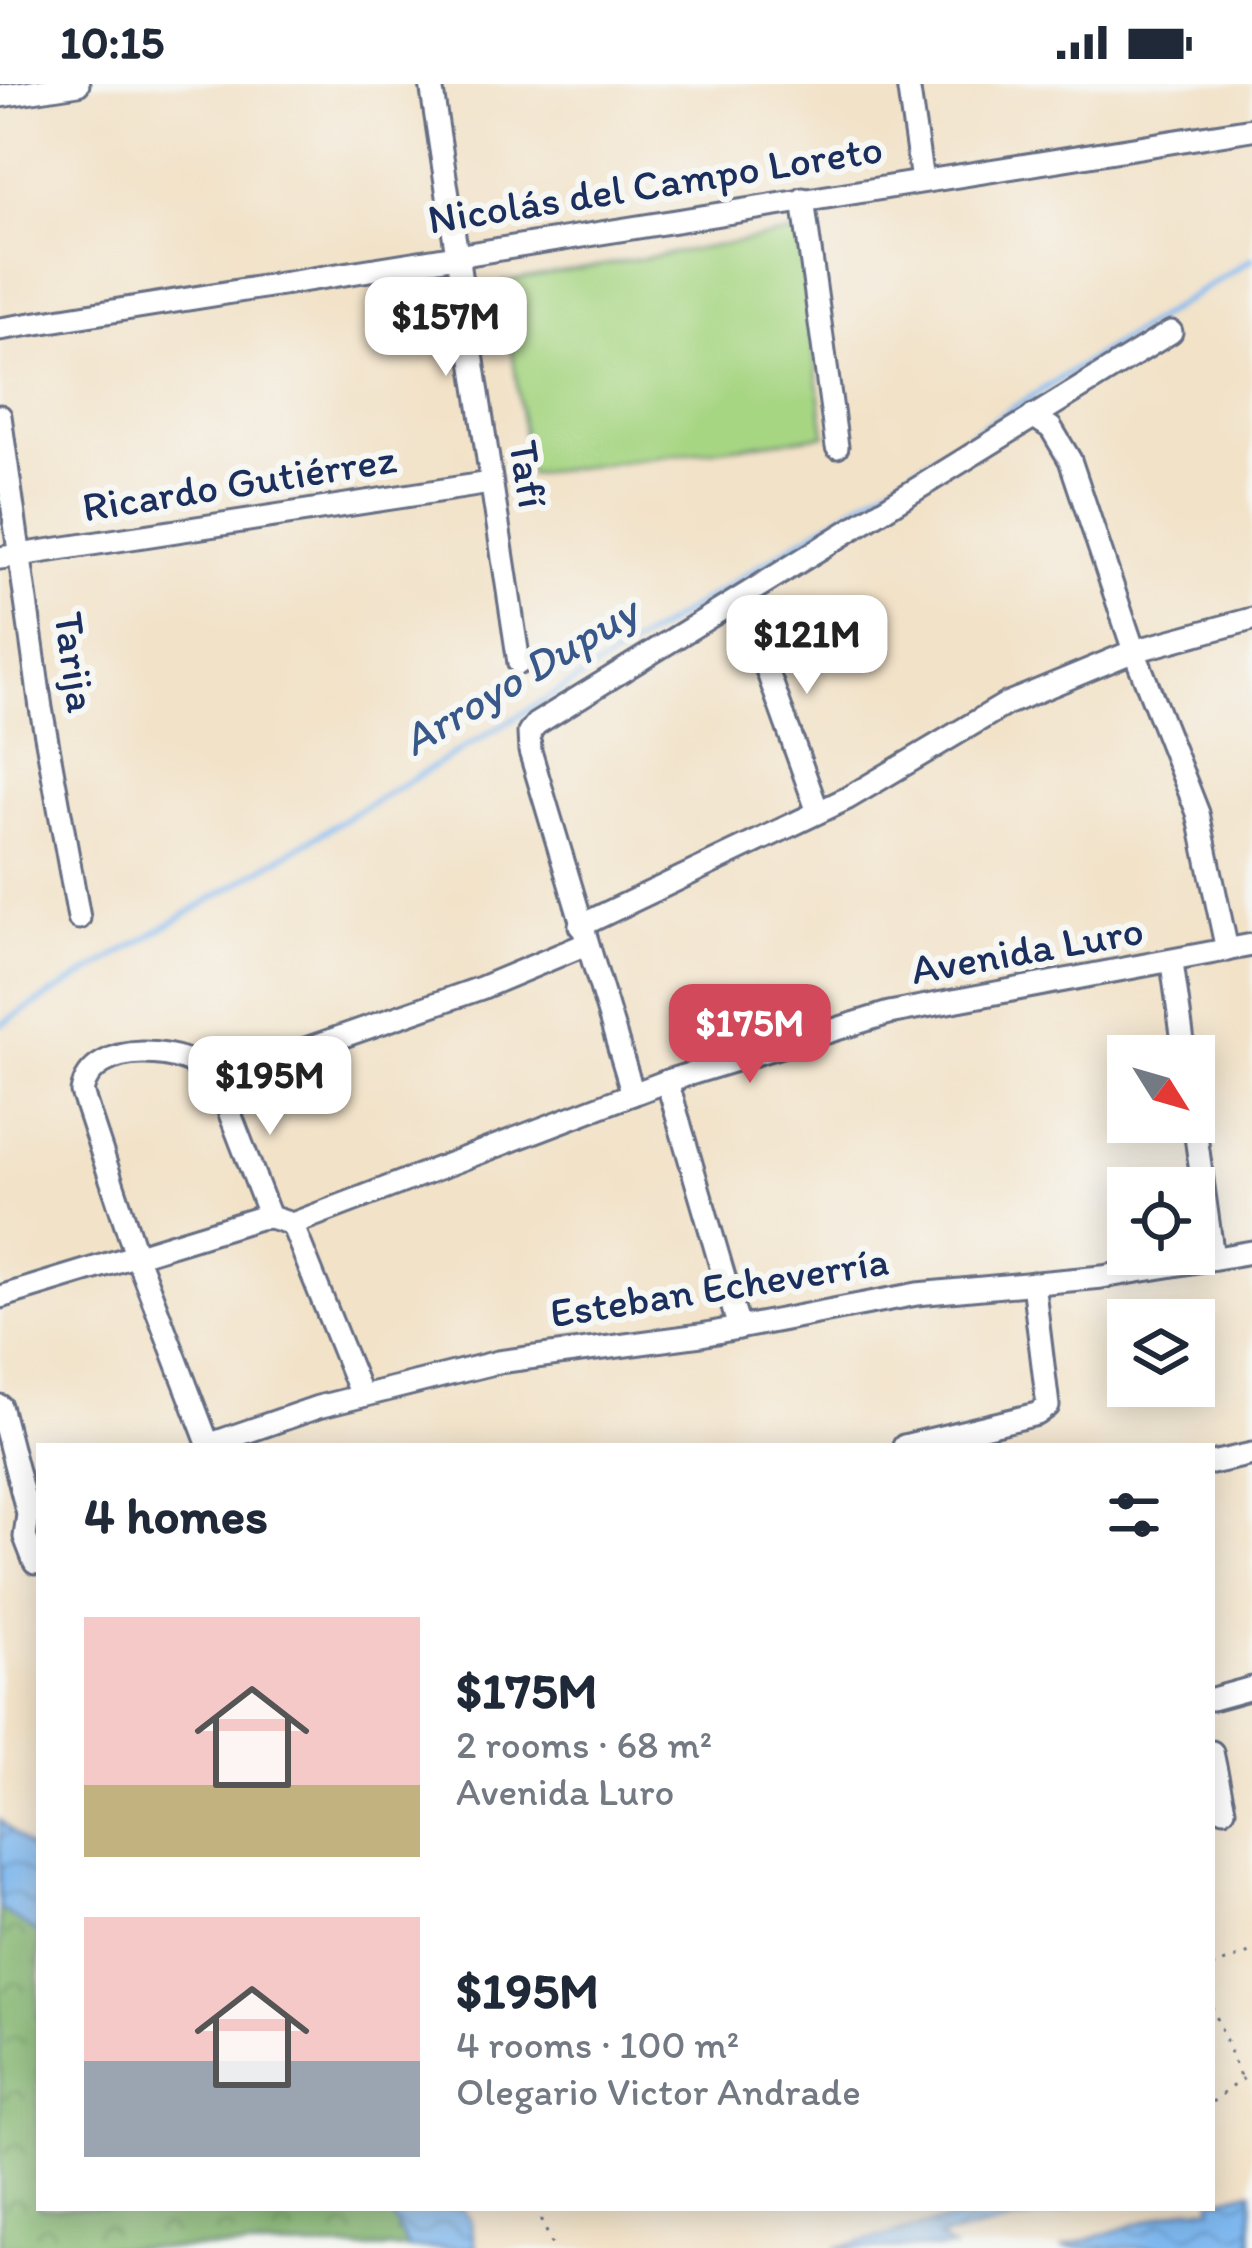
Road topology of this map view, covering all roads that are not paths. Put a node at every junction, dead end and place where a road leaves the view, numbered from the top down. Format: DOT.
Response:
graph roads {
  1 [pos="79,84"];
  2 [pos="430,84"];
  3 [pos="908,84"];
  4 [pos="0,96"];
  5 [pos="1252,129"];
  6 [pos="922,181"];
  7 [pos="803,199"];
  8 [pos="456,254"];
  9 [pos="0,329"];
  10 [pos="1171,332"];
  11 [pos="0,416"];
  12 [pos="1033,416"];
  13 [pos="836,447"];
  14 [pos="490,483"];
  15 [pos="11,556"];
  16 [pos="742,600"];
  17 [pos="1252,620"];
  18 [pos="1134,651"];
  19 [pos="519,663"];
  20 [pos="818,812"];
  21 [pos="79,918"];
  22 [pos="583,935"];
  23 [pos="1252,945"];
  24 [pos="1227,950"];
  25 [pos="1172,963"];
  26 [pos="1182,1035"];
  27 [pos="217,1080"];
  28 [pos="667,1081"];
  29 [pos="633,1094"];
  30 [pos="270,1217"];
  31 [pos="292,1224"];
  32 [pos="1252,1252"];
  33 [pos="136,1255"];
  34 [pos="1215,1258"];
  35 [pos="1116,1275"];
  36 [pos="1034,1283"];
  37 [pos="0,1297"];
  38 [pos="739,1328"];
  39 [pos="361,1395"];
  40 [pos="0,1406"];
  41 [pos="207,1443"];
  42 [pos="217,1443"];
  43 [pos="916,1443"];
  44 [pos="1252,1454"];
  45 [pos="1215,1461"];
  46 [pos="35,1563"];
  47 [pos="1252,1688"];
  48 [pos="1215,1698"];
  49 [pos="1215,1766"];
  50 [pos="1224,1809"];
  1 -- 4 [label="street"];
  2 -- 8 [label="street, Tafí"];
  3 -- 6 [label="street"];
  5 -- 6 [label="street, Nicolás del Campo Loreto"];
  6 -- 7 [label="street, Nicolás del Campo Loreto"];
  7 -- 8 [label="street, Nicolás del Campo Loreto"];
  7 -- 13 [label="street"];
  8 -- 9 [label="street, Nicolás del Campo Loreto"];
  8 -- 14 [label="street, Tafí"];
  10 -- 12 [label="street"];
  11 -- 15 [label="street, Tarija"];
  12 -- 16 [label="street"];
  12 -- 18 [label="street"];
  14 -- 15 [label="street, Ricardo Gutiérrez"];
  14 -- 19 [label="street, Tafí"];
  15 -- 21 [label="street, Tarija"];
  16 -- 20 [label="street"];
  16 -- 22 [label="street"];
  17 -- 18 [label="street"];
  18 -- 20 [label="street"];
  18 -- 24 [label="street"];
  20 -- 22 [label="street"];
  22 -- 27 [label="street"];
  22 -- 29 [label="street"];
  23 -- 24 [label="street, Avenida Luro"];
  24 -- 25 [label="street, Avenida Luro"];
  25 -- 26 [label="street"];
  25 -- 28 [label="street, Avenida Luro"];
  27 -- 30 [label="street"];
  27 -- 33 [label="street"];
  28 -- 29 [label="street, Avenida Luro"];
  28 -- 38 [label="street"];
  29 -- 31 [label="street, Avenida Luro"];
  30 -- 31 [label="street"];
  30 -- 33 [label="street"];
  31 -- 39 [label="street"];
  32 -- 34 [label="street, Esteban Echeverría"];
  33 -- 37 [label="street"];
  33 -- 41 [label="street"];
  35 -- 36 [label="street, Esteban Echeverría"];
  36 -- 38 [label="street, Esteban Echeverría"];
  36 -- 43 [label="street"];
  38 -- 39 [label="street, Esteban Echeverría"];
  39 -- 42 [label="street, Esteban Echeverría"];
  40 -- 46 [label="street"];
  44 -- 45 [label="street"];
  47 -- 48 [label="street"];
  49 -- 50 [label="street"];
}
